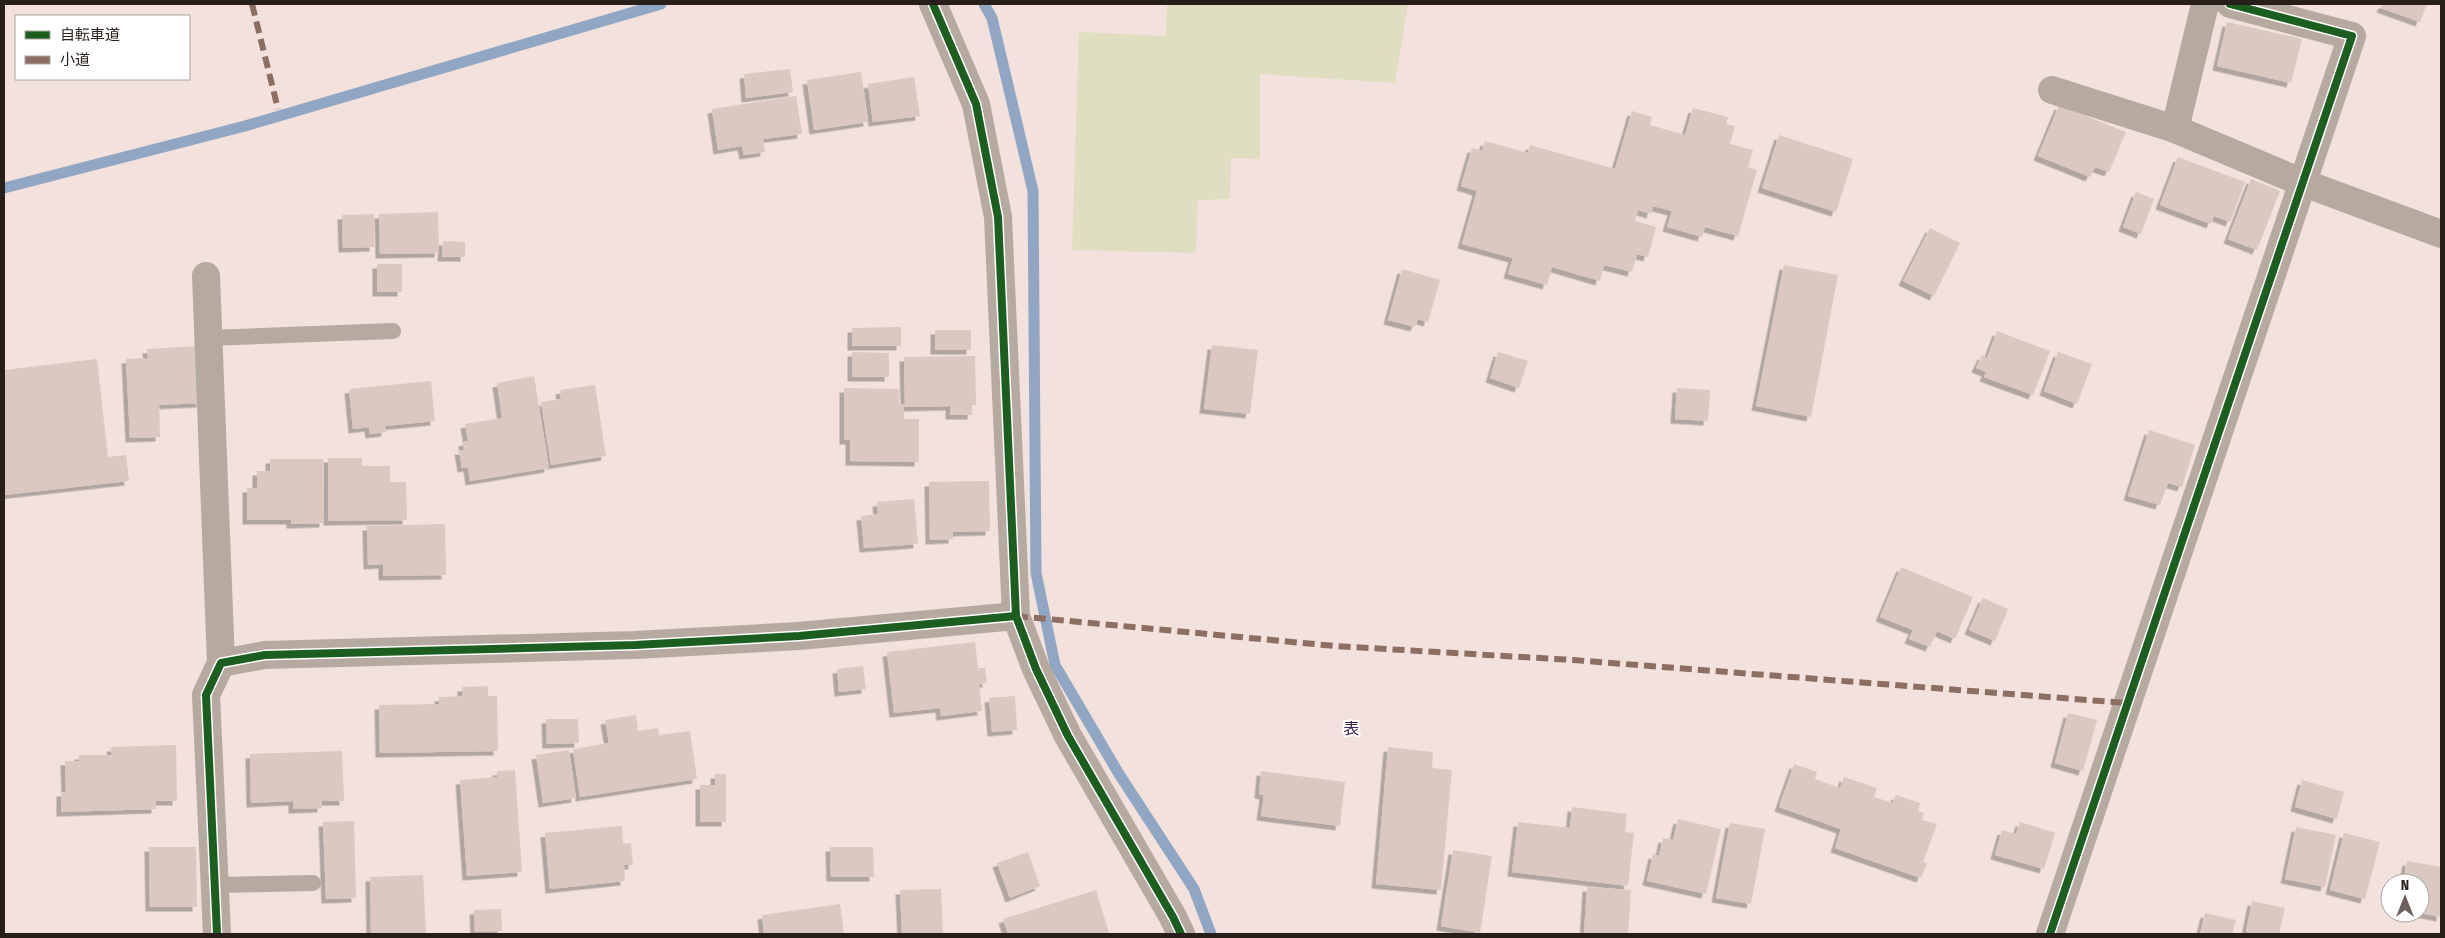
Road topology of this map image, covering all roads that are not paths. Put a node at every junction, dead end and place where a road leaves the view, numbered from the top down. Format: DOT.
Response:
graph roads {
  1 [pos="933,4"];
  2 [pos="2204,4"];
  3 [pos="2230,4"];
  4 [pos="2052,90"];
  5 [pos="2175,130"];
  6 [pos="2301,182"];
  7 [pos="2441,234"];
  8 [pos="206,276"];
  9 [pos="393,331"];
  10 [pos="208,338"];
  11 [pos="1016,616"];
  12 [pos="221,663"];
  13 [pos="314,883"];
  14 [pos="216,885"];
  15 [pos="217,934"];
  16 [pos="1181,934"];
  17 [pos="2050,934"];
  1 -- 11 [label="street"];
  2 -- 5 [label="street"];
  3 -- 6 [label="street"];
  4 -- 5 [label="street"];
  5 -- 6 [label="street"];
  6 -- 7 [label="street"];
  6 -- 17 [label="street"];
  8 -- 10 [label="street"];
  9 -- 10 [label="lane"];
  10 -- 12 [label="street"];
  11 -- 12 [label="street"];
  11 -- 16 [label="street"];
  12 -- 14 [label="street"];
  13 -- 14 [label="lane"];
  14 -- 15 [label="street"];
}
